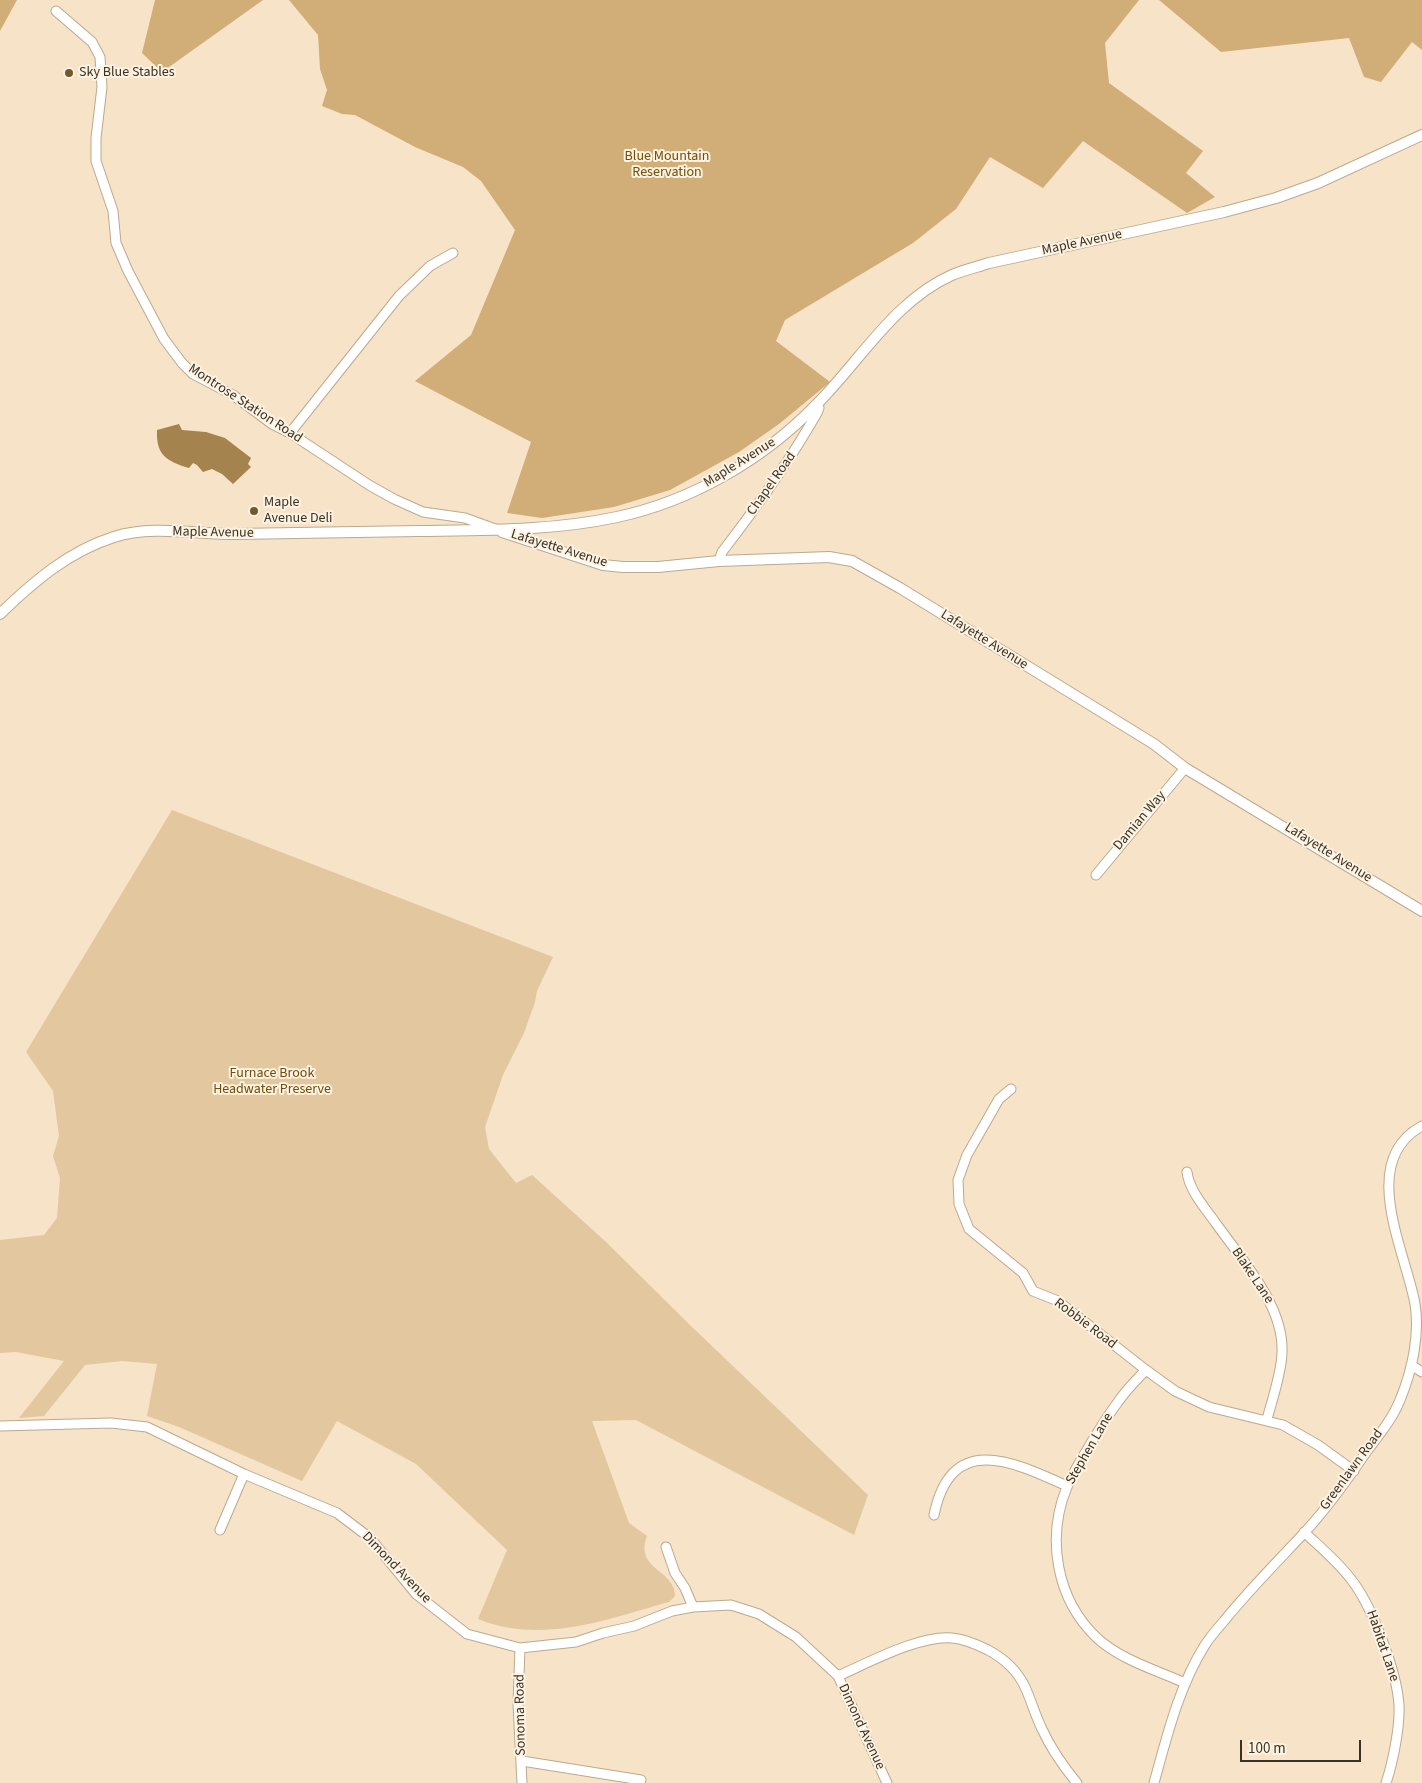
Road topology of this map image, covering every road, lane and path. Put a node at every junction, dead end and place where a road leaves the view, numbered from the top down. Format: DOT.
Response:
graph roads {
  1 [pos="56,11"];
  2 [pos="1422,135"];
  3 [pos="453,253"];
  4 [pos="818,404"];
  5 [pos="290,433"];
  6 [pos="497,530"];
  7 [pos="719,561"];
  8 [pos="0,614"];
  9 [pos="1185,768"];
  10 [pos="1096,875"];
  11 [pos="1422,911"];
  12 [pos="1010,1088"];
  13 [pos="1422,1126"];
  14 [pos="1187,1172"];
  15 [pos="1411,1365"];
  16 [pos="1146,1370"];
  17 [pos="1422,1372"];
  18 [pos="1267,1420"];
  19 [pos="0,1426"];
  20 [pos="1354,1470"];
  21 [pos="244,1474"];
  22 [pos="1067,1486"];
  23 [pos="934,1515"];
  24 [pos="220,1530"];
  25 [pos="1304,1532"];
  26 [pos="666,1547"];
  27 [pos="692,1607"];
  28 [pos="520,1648"];
  29 [pos="838,1676"];
  30 [pos="1185,1683"];
  31 [pos="522,1761"];
  32 [pos="641,1780"];
  33 [pos="522,1783"];
  34 [pos="887,1783"];
  35 [pos="1077,1783"];
  36 [pos="1154,1783"];
  37 [pos="1386,1783"];
  1 -- 5 [label="street, Montrose Station Road"];
  2 -- 4 [label="street, Maple Avenue"];
  3 -- 5 [label="street"];
  4 -- 6 [label="street, Maple Avenue"];
  4 -- 7 [label="street, Chapel Road"];
  5 -- 6 [label="street, Montrose Station Road"];
  6 -- 7 [label="street, Lafayette Avenue"];
  6 -- 8 [label="street, Maple Avenue"];
  7 -- 9 [label="street, Lafayette Avenue"];
  9 -- 10 [label="street, Damian Way"];
  9 -- 11 [label="street, Lafayette Avenue"];
  12 -- 16 [label="street, Robbie Road"];
  13 -- 15 [label="street, Greenlawn Road"];
  14 -- 18 [label="street, Blake Lane"];
  15 -- 17 [label="street"];
  15 -- 20 [label="street, Greenlawn Road"];
  16 -- 18 [label="street, Robbie Road"];
  16 -- 22 [label="street, Stephen Lane"];
  18 -- 20 [label="street, Robbie Road"];
  19 -- 21 [label="street, Dimond Avenue"];
  20 -- 25 [label="street, Greenlawn Road"];
  21 -- 24 [label="street"];
  21 -- 28 [label="street, Dimond Avenue"];
  22 -- 23 [label="street"];
  22 -- 30 [label="street, Stephen Lane"];
  25 -- 30 [label="street, Greenlawn Road"];
  25 -- 37 [label="street, Habitat Lane"];
  26 -- 27 [label="street"];
  27 -- 28 [label="street, Dimond Avenue"];
  27 -- 29 [label="street, Dimond Avenue"];
  28 -- 31 [label="street, Sonoma Road"];
  29 -- 34 [label="street, Dimond Avenue"];
  29 -- 35 [label="street"];
  30 -- 36 [label="street, Greenlawn Road"];
  31 -- 32 [label="street"];
  31 -- 33 [label="street, Sonoma Road"];
}
